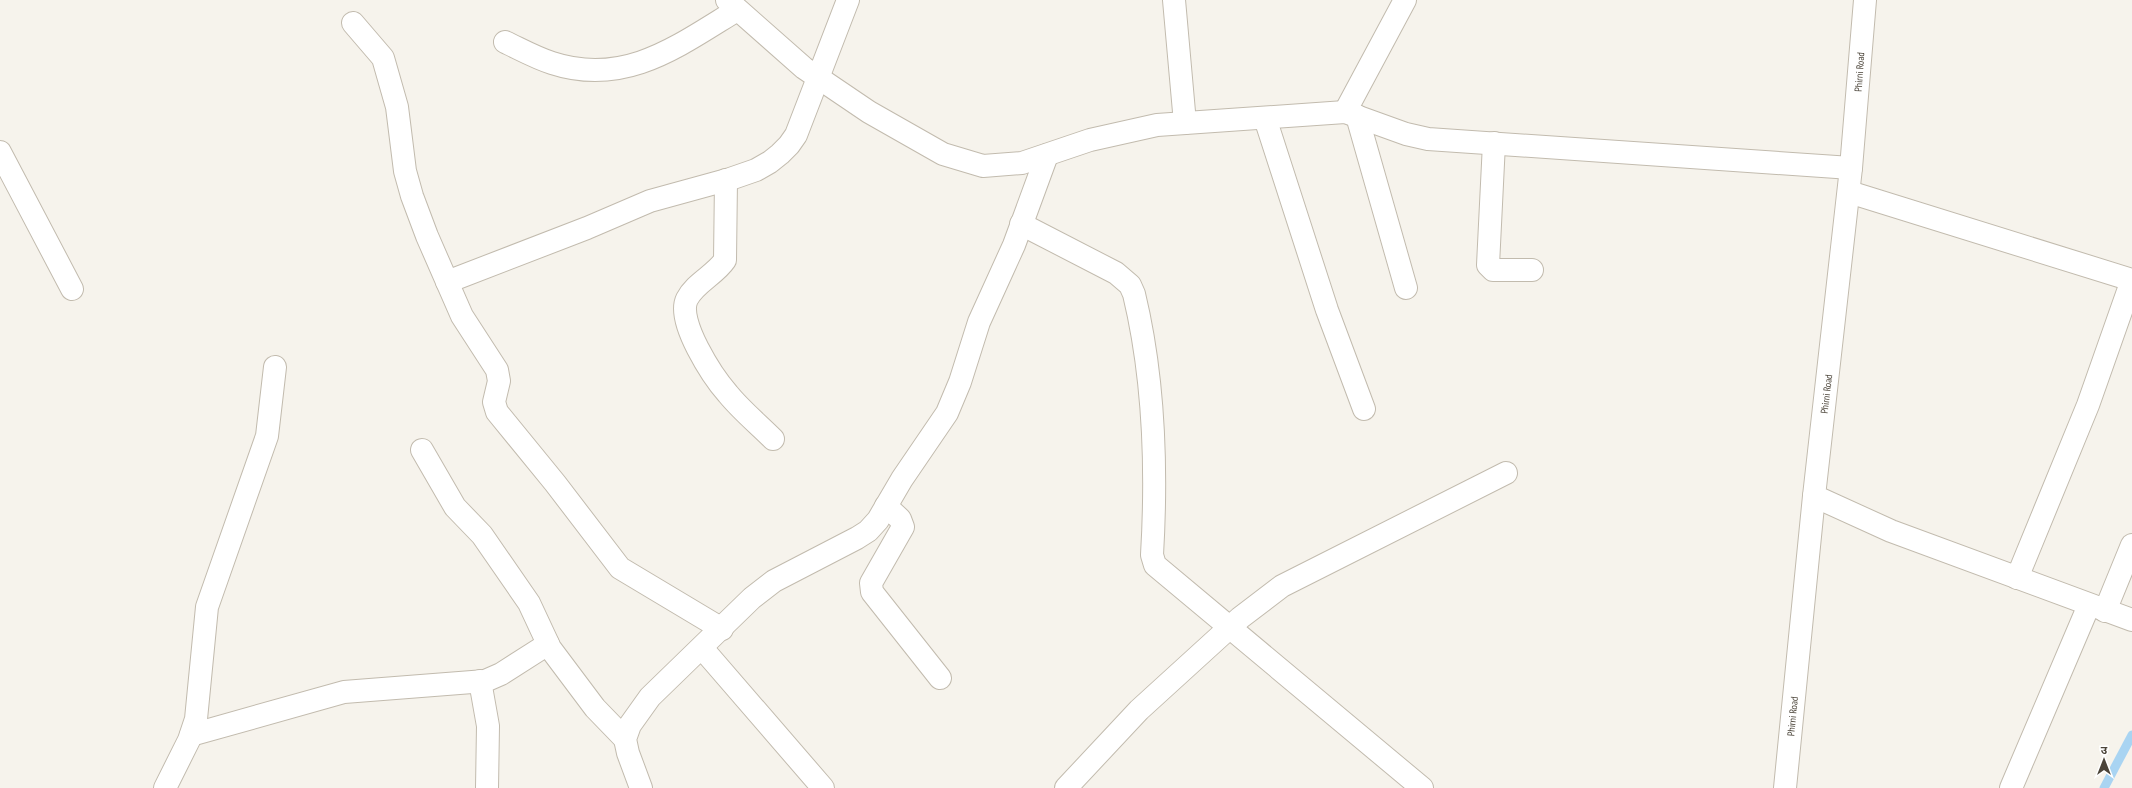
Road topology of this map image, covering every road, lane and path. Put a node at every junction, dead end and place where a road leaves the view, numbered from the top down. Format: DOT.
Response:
graph roads {
  1 [pos="848,0"];
  2 [pos="1174,0"];
  3 [pos="1405,0"];
  4 [pos="1864,0"];
  5 [pos="732,5"];
  6 [pos="353,23"];
  7 [pos="505,42"];
  8 [pos="817,78"];
  9 [pos="1351,114"];
  10 [pos="1265,118"];
  11 [pos="1185,123"];
  12 [pos="1494,143"];
  13 [pos="0,152"];
  14 [pos="1047,155"];
  15 [pos="1851,168"];
  16 [pos="726,180"];
  17 [pos="1849,192"];
  18 [pos="1021,224"];
  19 [pos="1532,270"];
  20 [pos="2132,280"];
  21 [pos="447,282"];
  22 [pos="1406,288"];
  23 [pos="72,289"];
  24 [pos="275,367"];
  25 [pos="1364,409"];
  26 [pos="773,439"];
  27 [pos="422,450"];
  28 [pos="1506,473"];
  29 [pos="1814,496"];
  30 [pos="886,506"];
  31 [pos="2132,546"];
  32 [pos="2018,578"];
  33 [pos="2097,608"];
  34 [pos="2132,620"];
  35 [pos="1231,627"];
  36 [pos="722,629"];
  37 [pos="548,644"];
  38 [pos="702,648"];
  39 [pos="940,678"];
  40 [pos="480,681"];
  41 [pos="191,735"];
  42 [pos="625,740"];
  43 [pos="165,788"];
  44 [pos="486,788"];
  45 [pos="641,788"];
  46 [pos="823,788"];
  47 [pos="1066,788"];
  48 [pos="1422,788"];
  49 [pos="1786,788"];
  50 [pos="2011,788"];
  1 -- 8 [label="street"];
  2 -- 11 [label="street"];
  3 -- 9 [label="street"];
  4 -- 15 [label="street, Phirni Road"];
  5 -- 7 [label="street"];
  5 -- 8 [label="street"];
  6 -- 21 [label="street"];
  8 -- 14 [label="street"];
  8 -- 16 [label="street"];
  9 -- 10 [label="street"];
  9 -- 12 [label="street"];
  9 -- 22 [label="street"];
  10 -- 11 [label="street"];
  10 -- 25 [label="street"];
  11 -- 14 [label="street"];
  12 -- 15 [label="street"];
  12 -- 19 [label="street"];
  13 -- 23 [label="street"];
  14 -- 18 [label="street"];
  15 -- 17 [label="street, Phirni Road"];
  16 -- 21 [label="street"];
  16 -- 26 [label="street"];
  17 -- 20 [label="street"];
  17 -- 29 [label="street, Phirni Road"];
  18 -- 30 [label="street"];
  18 -- 35 [label="street"];
  20 -- 32 [label="street"];
  21 -- 36 [label="street"];
  24 -- 41 [label="street"];
  27 -- 37 [label="street"];
  28 -- 35 [label="street"];
  29 -- 32 [label="street"];
  29 -- 49 [label="street, Phirni Road"];
  30 -- 36 [label="street"];
  30 -- 39 [label="street"];
  31 -- 33 [label="street"];
  32 -- 33 [label="street"];
  33 -- 34 [label="street"];
  33 -- 50 [label="street"];
  35 -- 47 [label="street"];
  35 -- 48 [label="street"];
  36 -- 38 [label="street"];
  37 -- 40 [label="street"];
  37 -- 42 [label="street"];
  38 -- 42 [label="street"];
  38 -- 46 [label="street"];
  40 -- 41 [label="street"];
  40 -- 44 [label="street"];
  41 -- 43 [label="street"];
  42 -- 45 [label="street"];
}
